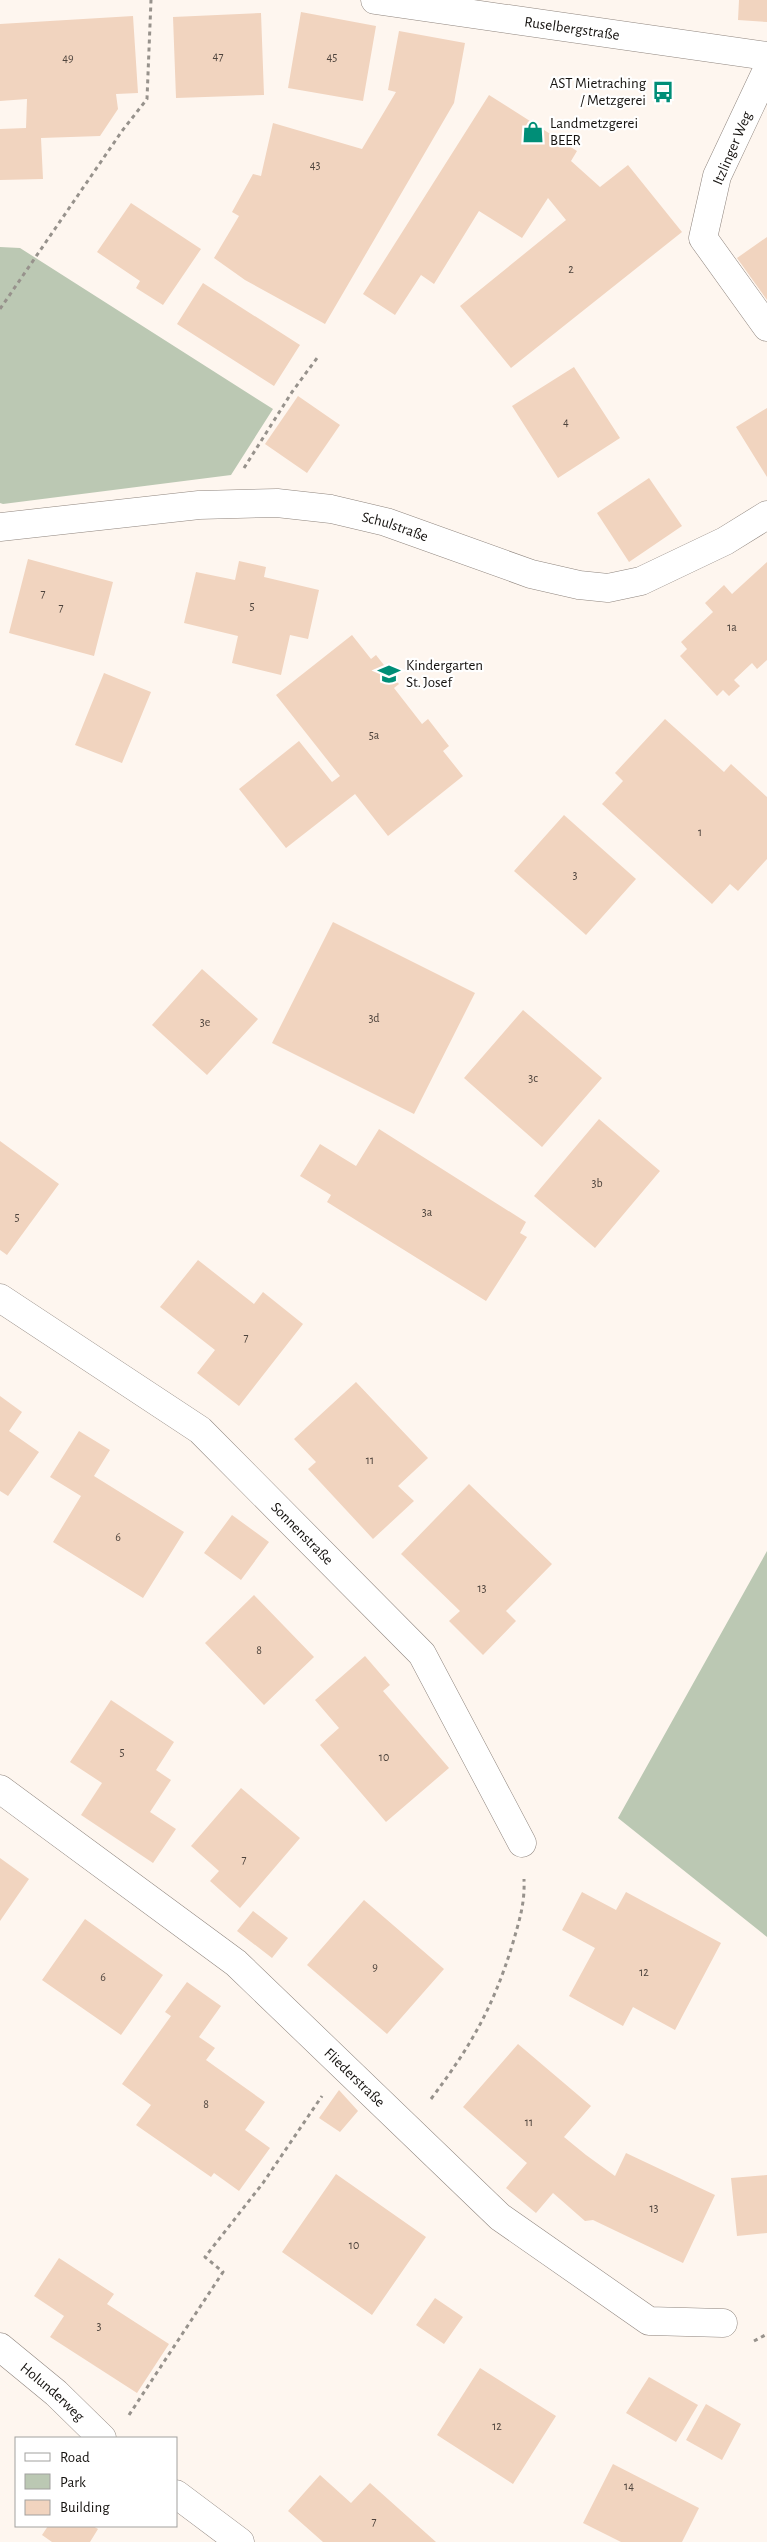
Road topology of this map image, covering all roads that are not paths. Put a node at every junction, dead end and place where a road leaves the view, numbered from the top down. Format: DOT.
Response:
graph roads {
  1 [pos="375,0"];
  2 [pos="767,56"];
  3 [pos="767,70"];
  4 [pos="767,328"];
  5 [pos="767,515"];
  6 [pos="0,527"];
  7 [pos="0,1298"];
  8 [pos="0,1789"];
  9 [pos="522,1843"];
  10 [pos="723,2323"];
  11 [pos="0,2347"];
  12 [pos="101,2437"];
  13 [pos="178,2496"];
  14 [pos="240,2542"];
  1 -- 2 [label="street, Ruselbergstraße"];
  3 -- 4 [label="street, Itzlinger Weg"];
  5 -- 6 [label="street, Schulstraße"];
  7 -- 9 [label="street, Sonnenstraße"];
  8 -- 10 [label="street, Fliederstraße"];
  11 -- 12 [label="street, Holunderweg"];
  13 -- 14 [label="street"];
}
